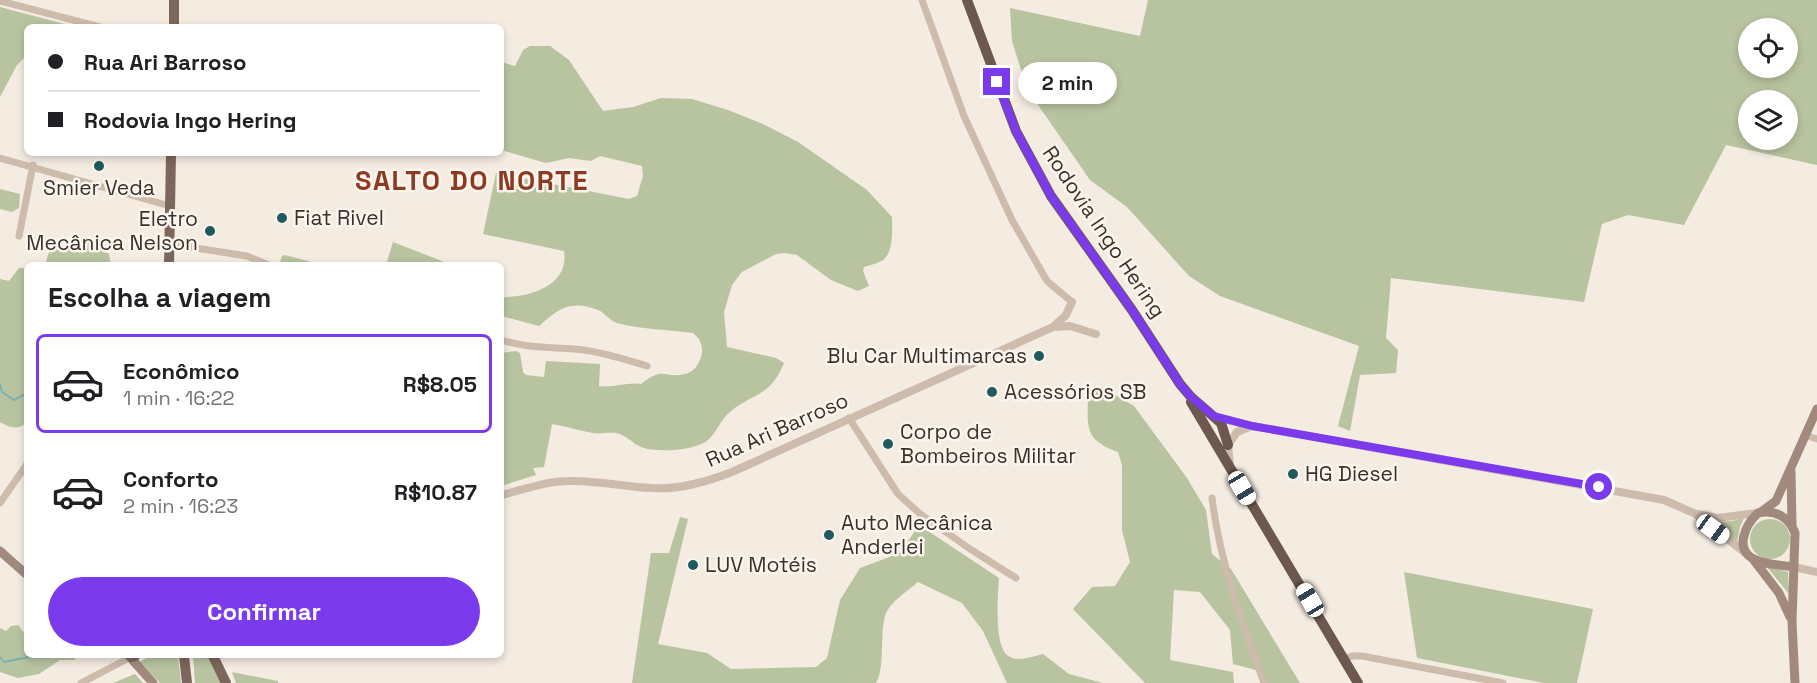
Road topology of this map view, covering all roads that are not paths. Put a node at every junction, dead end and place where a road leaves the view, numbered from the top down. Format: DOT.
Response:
graph roads {
  1 [pos="174,0"];
  2 [pos="922,0"];
  3 [pos="966,0"];
  4 [pos="0,1"];
  5 [pos="88,24"];
  6 [pos="174,24"];
  7 [pos="171,156"];
  8 [pos="0,158"];
  9 [pos="33,165"];
  10 [pos="170,206"];
  11 [pos="19,236"];
  12 [pos="170,244"];
  13 [pos="170,262"];
  14 [pos="261,262"];
  15 [pos="1072,302"];
  16 [pos="1053,327"];
  17 [pos="1096,334"];
  18 [pos="504,341"];
  19 [pos="647,366"];
  20 [pos="1180,384"];
  21 [pos="1817,409"];
  22 [pos="1214,416"];
  23 [pos="849,418"];
  24 [pos="1252,426"];
  25 [pos="1804,435"];
  26 [pos="1817,439"];
  27 [pos="1228,445"];
  28 [pos="1792,466"];
  29 [pos="24,468"];
  30 [pos="1231,470"];
  31 [pos="504,494"];
  32 [pos="1212,498"];
  33 [pos="0,503"];
  34 [pos="1760,513"];
  35 [pos="1696,514"];
  36 [pos="1792,525"];
  37 [pos="1795,542"];
  38 [pos="0,551"];
  39 [pos="1751,557"];
  40 [pos="1777,565"];
  41 [pos="1794,567"];
  42 [pos="24,571"];
  43 [pos="1817,572"];
  44 [pos="1016,578"];
  45 [pos="1792,622"];
  46 [pos="127,658"];
  47 [pos="133,658"];
  48 [pos="184,658"];
  49 [pos="214,658"];
  50 [pos="1345,659"];
  51 [pos="81,683"];
  52 [pos="153,683"];
  53 [pos="187,683"];
  54 [pos="226,683"];
  55 [pos="1264,683"];
  56 [pos="1358,683"];
  57 [pos="1503,683"];
  58 [pos="1795,683"];
  1 -- 6 [label="main road"];
  2 -- 15 [label="street"];
  3 -- 20 [label="highway, Rodovia Ingo Hering"];
  4 -- 5 [label="street"];
  7 -- 10 [label="main road"];
  8 -- 9 [label="street"];
  9 -- 10 [label="street"];
  9 -- 11 [label="street"];
  10 -- 12 [label="main road"];
  12 -- 13 [label="main road"];
  12 -- 14 [label="street"];
  15 -- 16 [label="street, Rua Ari Barroso"];
  16 -- 17 [label="street, Rua Ari Barroso"];
  16 -- 23 [label="street, Rua Ari Barroso"];
  18 -- 19 [label="street"];
  20 -- 22 [label="highway"];
  20 -- 30 [label="highway"];
  21 -- 25 [label="main road"];
  22 -- 24 [label="street"];
  22 -- 27 [label="highway"];
  23 -- 31 [label="street, Rua Ari Barroso"];
  23 -- 44 [label="street"];
  24 -- 27 [label="street"];
  24 -- 35 [label="street"];
  25 -- 26 [label="street"];
  25 -- 28 [label="main road"];
  27 -- 30 [label="street"];
  28 -- 34 [label="main road"];
  28 -- 36 [label="main road"];
  29 -- 33 [label="street"];
  30 -- 50 [label="highway"];
  32 -- 55 [label="street"];
  34 -- 35 [label="street"];
  34 -- 36 [label="main road"];
  34 -- 39 [label="main road"];
  35 -- 39 [label="street"];
  36 -- 37 [label="main road"];
  37 -- 40 [label="main road"];
  37 -- 41 [label="main road"];
  38 -- 42 [label="main road"];
  39 -- 40 [label="main road"];
  39 -- 45 [label="main road"];
  40 -- 41 [label="main road"];
  41 -- 43 [label="street"];
  41 -- 45 [label="main road"];
  45 -- 58 [label="main road"];
  46 -- 51 [label="street"];
  47 -- 52 [label="main road"];
  48 -- 53 [label="main road"];
  49 -- 54 [label="main road"];
  50 -- 56 [label="highway"];
  50 -- 57 [label="street"];
}
